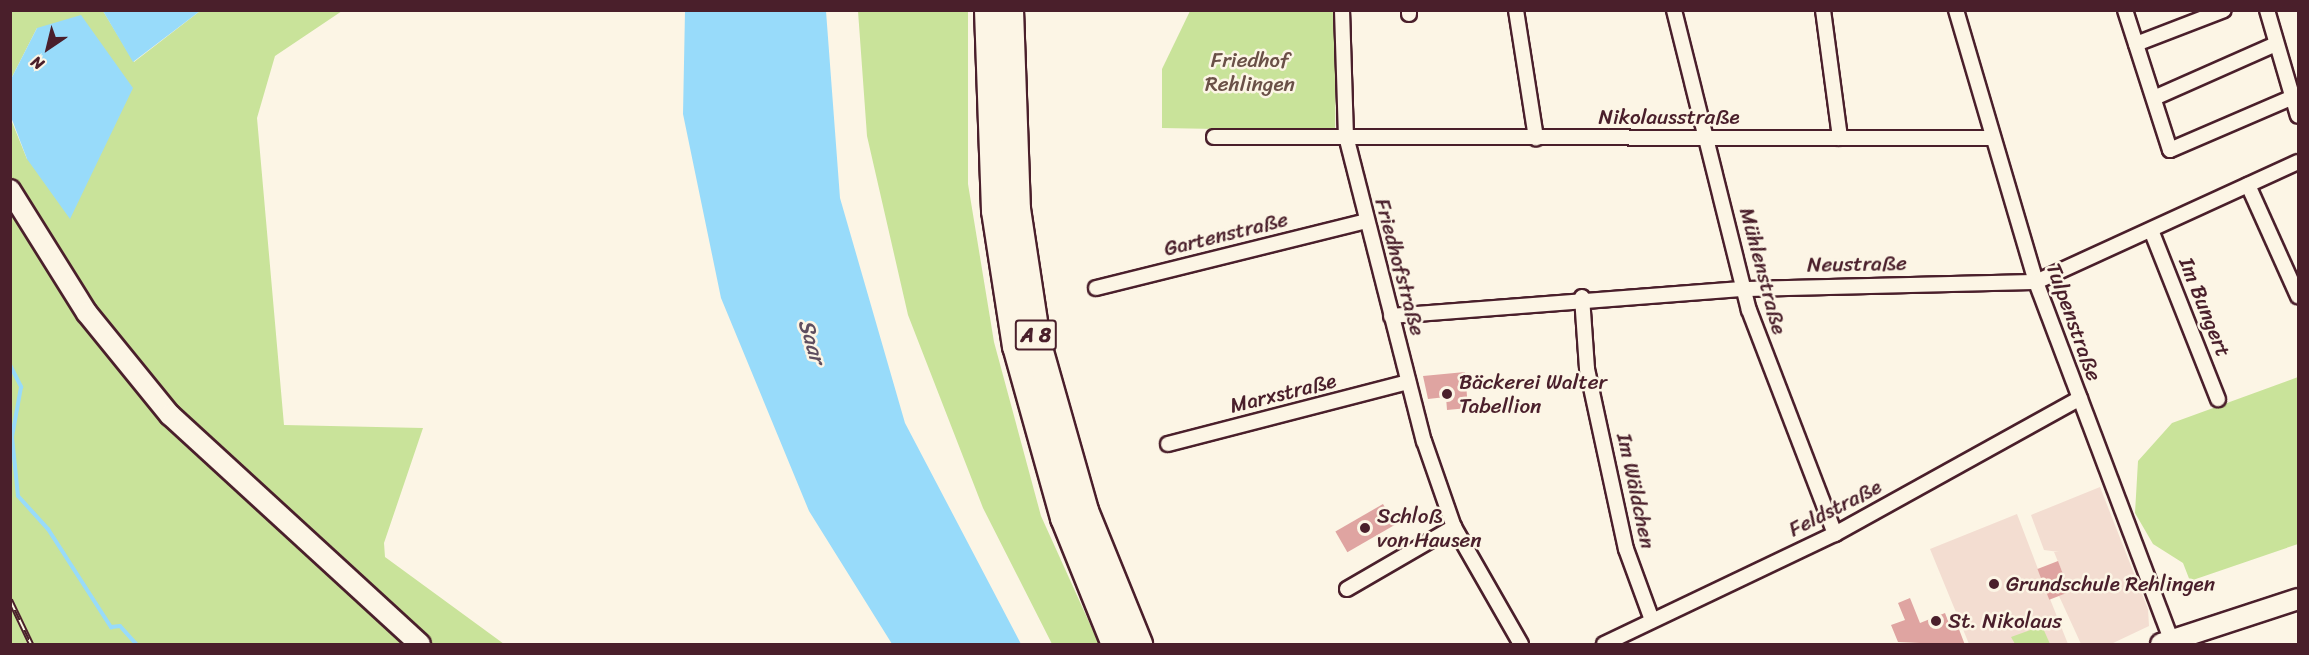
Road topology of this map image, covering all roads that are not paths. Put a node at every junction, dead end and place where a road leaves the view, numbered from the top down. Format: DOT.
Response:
graph roads {
  1 [pos="988,10"];
  2 [pos="1010,10"];
  3 [pos="1342,10"];
  4 [pos="1516,10"];
  5 [pos="1674,10"];
  6 [pos="1823,10"];
  7 [pos="1956,10"];
  8 [pos="2125,10"];
  9 [pos="2224,10"];
  10 [pos="2267,10"];
  11 [pos="2136,44"];
  12 [pos="2276,44"];
  13 [pos="2293,97"];
  14 [pos="2154,98"];
  15 [pos="2298,116"];
  16 [pos="1346,136"];
  17 [pos="1214,137"];
  18 [pos="1536,138"];
  19 [pos="1840,138"];
  20 [pos="1991,138"];
  21 [pos="1708,139"];
  22 [pos="2298,162"];
  23 [pos="2248,185"];
  24 [pos="10,190"];
  25 [pos="1366,221"];
  26 [pos="2151,230"];
  27 [pos="2036,282"];
  28 [pos="1096,288"];
  29 [pos="1744,289"];
  30 [pos="2298,296"];
  31 [pos="1582,297"];
  32 [pos="1391,316"];
  33 [pos="1408,382"];
  34 [pos="2080,398"];
  35 [pos="2218,399"];
  36 [pos="1168,444"];
  37 [pos="1454,527"];
  38 [pos="1835,534"];
  39 [pos="1347,588"];
  40 [pos="2298,599"];
  41 [pos="1652,620"];
  42 [pos="2164,643"];
  43 [pos="420,645"];
  44 [pos="1115,645"];
  45 [pos="1139,645"];
  46 [pos="1521,645"];
  47 [pos="1604,645"];
  1 -- 44 [label="highway, A 8"];
  2 -- 45 [label="highway, A 8"];
  3 -- 16 [label="street, Friedhofstraße"];
  4 -- 18 [label="street"];
  5 -- 21 [label="street, Mühlenstraße"];
  6 -- 19 [label="street"];
  7 -- 20 [label="street, Tulpenstraße"];
  8 -- 11 [label="street"];
  9 -- 11 [label="street"];
  10 -- 12 [label="street"];
  11 -- 14 [label="street"];
  12 -- 13 [label="street"];
  12 -- 14 [label="street"];
  13 -- 14 [label="street"];
  13 -- 15 [label="street"];
  16 -- 17 [label="street, Nikolausstraße"];
  16 -- 18 [label="street, Nikolausstraße"];
  16 -- 25 [label="street, Friedhofstraße"];
  18 -- 21 [label="street, Nikolausstraße"];
  19 -- 20 [label="street, Nikolausstraße"];
  19 -- 21 [label="street, Nikolausstraße"];
  20 -- 27 [label="street, Tulpenstraße"];
  21 -- 29 [label="street, Mühlenstraße"];
  22 -- 23 [label="street, Neustraße"];
  23 -- 26 [label="street, Neustraße"];
  23 -- 30 [label="street"];
  24 -- 43 [label="main road"];
  25 -- 28 [label="street, Gartenstraße"];
  25 -- 32 [label="street, Friedhofstraße"];
  26 -- 27 [label="street, Neustraße"];
  26 -- 35 [label="street, Im Bungert"];
  27 -- 29 [label="street, Neustraße"];
  27 -- 34 [label="street, Tulpenstraße"];
  29 -- 31 [label="street, Neustraße"];
  29 -- 38 [label="street, Mühlenstraße"];
  31 -- 32 [label="street, Neustraße"];
  31 -- 41 [label="street, Im Wäldchen"];
  32 -- 33 [label="street, Friedhofstraße"];
  33 -- 36 [label="street, Marxstraße"];
  33 -- 37 [label="street, Friedhofstraße"];
  34 -- 38 [label="street, Feldstraße"];
  34 -- 42 [label="street, Tulpenstraße"];
  37 -- 39 [label="street"];
  37 -- 46 [label="street, Friedhofstraße"];
  38 -- 41 [label="street, Feldstraße"];
  40 -- 42 [label="main road"];
  41 -- 47 [label="street, Feldstraße"];
}
